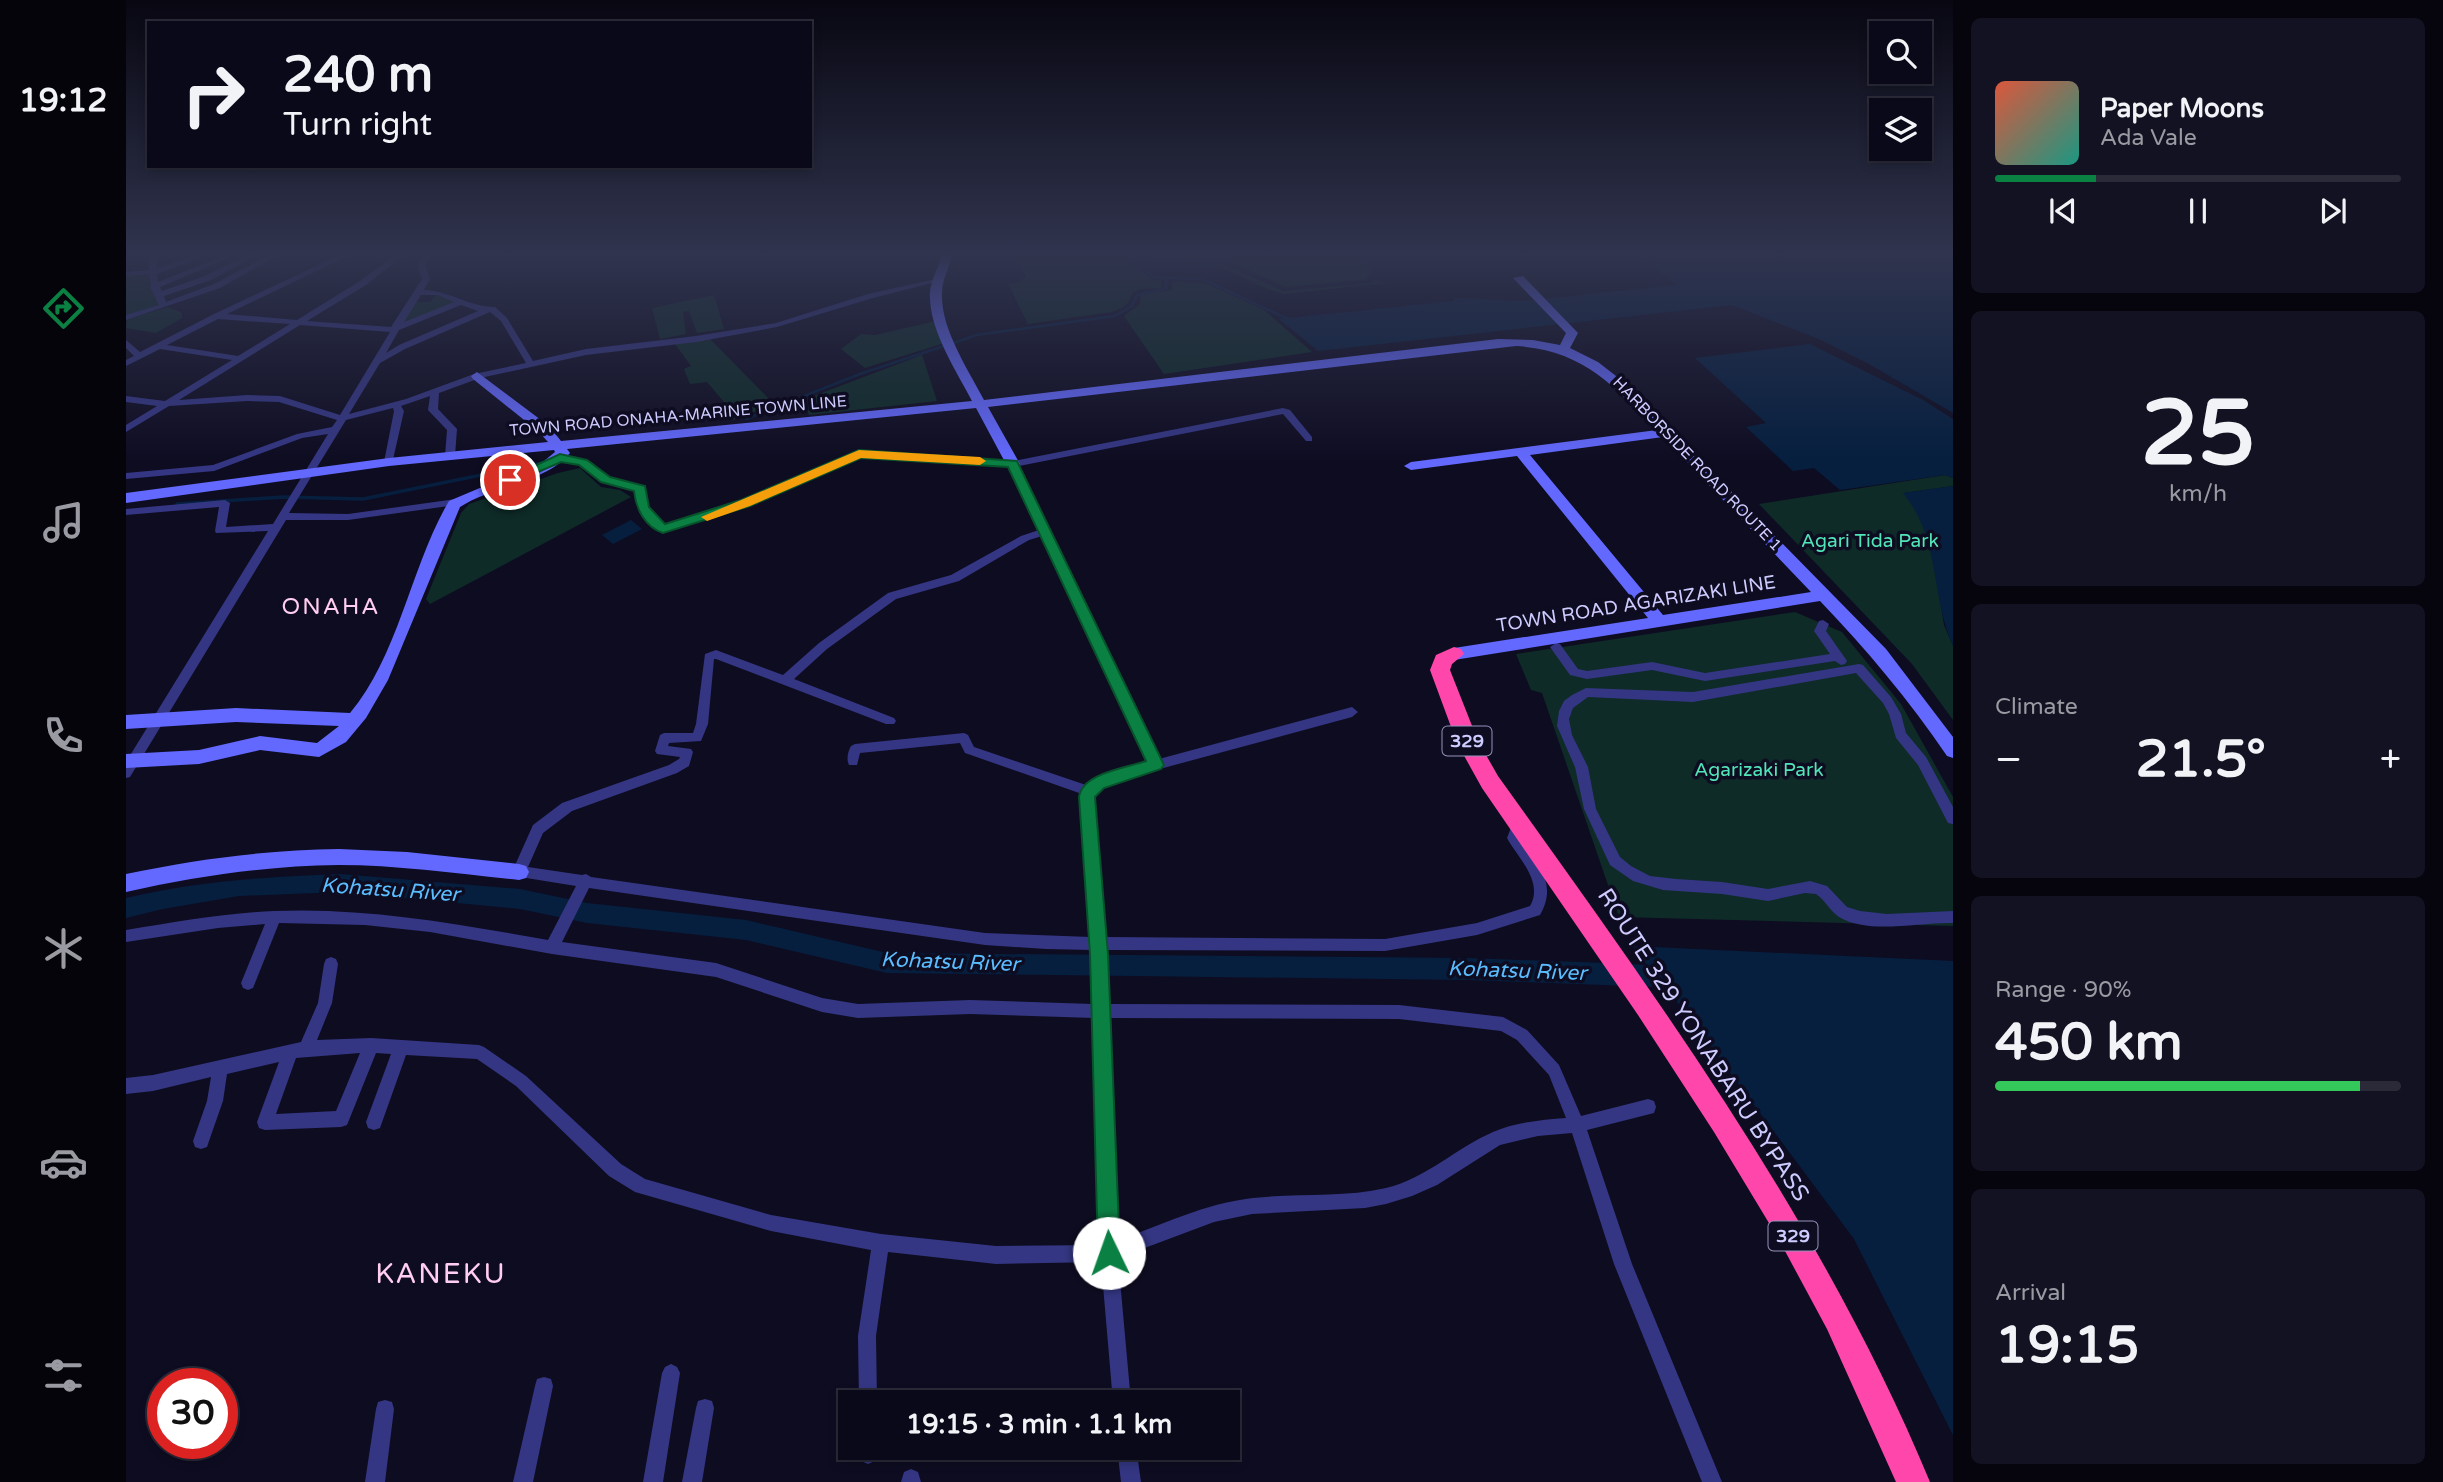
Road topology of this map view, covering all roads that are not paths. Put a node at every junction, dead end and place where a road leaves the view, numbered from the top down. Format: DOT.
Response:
graph roads {
  1 [pos="201,324"];
  2 [pos="293,324"];
  3 [pos="311,324"];
  4 [pos="396,324"];
  5 [pos="406,324"];
  6 [pos="455,324"];
  7 [pos="507,324"];
  8 [pos="780,324"];
  9 [pos="944,324"];
  10 [pos="1564,324"];
  11 [pos="392,330"];
  12 [pos="126,343"];
  13 [pos="157,346"];
  14 [pos="1564,349"];
  15 [pos="139,356"];
  16 [pos="240,359"];
  17 [pos="126,363"];
  18 [pos="376,363"];
  19 [pos="531,364"];
  20 [pos="1234,374"];
  21 [pos="477,376"];
  22 [pos="435,392"];
  23 [pos="126,399"];
  24 [pos="163,404"];
  25 [pos="981,404"];
  26 [pos="396,405"];
  27 [pos="341,418"];
  28 [pos="126,429"];
  29 [pos="333,430"];
  30 [pos="1667,433"];
  31 [pos="1309,439"];
  32 [pos="560,452"];
  33 [pos="1521,452"];
  34 [pos="450,456"];
  35 [pos="389,461"];
  36 [pos="1013,464"];
  37 [pos="1411,467"];
  38 [pos="309,472"];
  39 [pos="126,477"];
  40 [pos="126,498"];
  41 [pos="456,502"];
  42 [pos="126,512"];
  43 [pos="282,516"];
  44 [pos="275,527"];
  45 [pos="1045,532"];
  46 [pos="1825,595"];
  47 [pos="1660,621"];
  48 [pos="1823,624"];
  49 [pos="1556,647"];
  50 [pos="1454,654"];
  51 [pos="1837,657"];
  52 [pos="1853,670"];
  53 [pos="1746,671"];
  54 [pos="1587,675"];
  55 [pos="1705,677"];
  56 [pos="785,680"];
  57 [pos="1776,683"];
  58 [pos="1594,691"];
  59 [pos="1719,693"];
  60 [pos="1352,712"];
  61 [pos="160,718"];
  62 [pos="354,720"];
  63 [pos="890,721"];
  64 [pos="126,722"];
  65 [pos="1953,751"];
  66 [pos="853,761"];
  67 [pos="128,765"];
  68 [pos="1156,765"];
  69 [pos="1088,791"];
  70 [pos="1953,819"];
  71 [pos="1519,824"];
  72 [pos="519,872"];
  73 [pos="126,883"];
  74 [pos="584,884"];
  75 [pos="275,917"];
  76 [pos="1953,917"];
  77 [pos="126,936"];
  78 [pos="554,944"];
  79 [pos="1099,949"];
  80 [pos="331,964"];
  81 [pos="248,983"];
  82 [pos="1101,1004"];
  83 [pos="371,1045"];
  84 [pos="401,1047"];
  85 [pos="298,1049"];
  86 [pos="221,1066"];
  87 [pos="126,1086"];
  88 [pos="1648,1107"];
  89 [pos="374,1122"];
  90 [pos="1577,1125"];
  91 [pos="201,1141"];
  92 [pos="881,1243"];
  93 [pos="1109,1253"];
  94 [pos="671,1373"];
  95 [pos="544,1386"];
  96 [pos="868,1390"];
  97 [pos="1121,1390"];
  98 [pos="705,1408"];
  99 [pos="385,1409"];
  100 [pos="1128,1460"];
  101 [pos="375,1482"];
  102 [pos="523,1482"];
  103 [pos="653,1482"];
  104 [pos="692,1482"];
  105 [pos="1131,1482"];
  106 [pos="1713,1482"];
  107 [pos="1913,1482"];
  1 -- 13 [label="street"];
  2 -- 16 [label="street"];
  3 -- 11 [label="street"];
  4 -- 11 [label="street"];
  5 -- 11 [label="street"];
  6 -- 18 [label="street"];
  7 -- 19 [label="street"];
  8 -- 19 [label="street"];
  9 -- 25 [label="street"];
  10 -- 14 [label="street"];
  11 -- 18 [label="street"];
  12 -- 15 [label="street"];
  13 -- 15 [label="street"];
  13 -- 16 [label="street"];
  14 -- 20 [label="street, HARBORSIDE ROAD ROUTE 1"];
  14 -- 30 [label="street, HARBORSIDE ROAD ROUTE 1"];
  15 -- 17 [label="street"];
  16 -- 24 [label="street"];
  18 -- 27 [label="street"];
  19 -- 21 [label="street"];
  20 -- 25 [label="street, TOWN ROAD ONAHA-MARINE TOWN LINE"];
  21 -- 22 [label="street"];
  21 -- 32 [label="street"];
  22 -- 26 [label="street"];
  22 -- 34 [label="street"];
  23 -- 24 [label="street"];
  24 -- 27 [label="street"];
  24 -- 28 [label="street"];
  25 -- 32 [label="street, TOWN ROAD ONAHA-MARINE TOWN LINE"];
  25 -- 36 [label="street"];
  26 -- 27 [label="street"];
  26 -- 35 [label="street"];
  27 -- 29 [label="street"];
  29 -- 38 [label="street"];
  29 -- 39 [label="street"];
  30 -- 33 [label="street"];
  30 -- 46 [label="street, HARBORSIDE ROAD ROUTE 1"];
  31 -- 36 [label="street"];
  32 -- 34 [label="street, TOWN ROAD ONAHA-MARINE TOWN LINE"];
  32 -- 36 [label="street"];
  32 -- 41 [label="street"];
  33 -- 37 [label="street"];
  33 -- 47 [label="street"];
  34 -- 35 [label="street, TOWN ROAD ONAHA-MARINE TOWN LINE"];
  35 -- 38 [label="street, TOWN ROAD ONAHA-MARINE TOWN LINE"];
  36 -- 45 [label="street"];
  38 -- 40 [label="street, TOWN ROAD ONAHA-MARINE TOWN LINE"];
  38 -- 43 [label="street"];
  41 -- 43 [label="street"];
  41 -- 62 [label="street"];
  42 -- 44 [label="street"];
  43 -- 44 [label="street"];
  44 -- 61 [label="street"];
  45 -- 56 [label="street"];
  45 -- 68 [label="street"];
  46 -- 47 [label="street, TOWN ROAD AGARIZAKI LINE"];
  46 -- 65 [label="street, HARBORSIDE ROAD ROUTE 1"];
  47 -- 50 [label="street, TOWN ROAD AGARIZAKI LINE"];
  48 -- 51 [label="street"];
  49 -- 54 [label="street"];
  50 -- 71 [label="highway, ROUTE 329 YONABARU BYPASS / 329"];
  51 -- 52 [label="street"];
  51 -- 53 [label="street"];
  52 -- 57 [label="street"];
  52 -- 70 [label="street"];
  53 -- 55 [label="street"];
  53 -- 57 [label="street"];
  54 -- 55 [label="street"];
  54 -- 58 [label="street"];
  55 -- 59 [label="street"];
  56 -- 63 [label="street"];
  56 -- 72 [label="street"];
  57 -- 59 [label="street"];
  58 -- 59 [label="street"];
  58 -- 76 [label="street"];
  60 -- 68 [label="street"];
  61 -- 62 [label="street"];
  61 -- 64 [label="street"];
  61 -- 67 [label="street"];
  62 -- 67 [label="street"];
  66 -- 69 [label="street"];
  68 -- 69 [label="street"];
  69 -- 79 [label="street"];
  71 -- 79 [label="street"];
  71 -- 107 [label="highway, ROUTE 329 YONABARU BYPASS / 329"];
  72 -- 73 [label="street"];
  72 -- 74 [label="street"];
  74 -- 78 [label="street"];
  74 -- 79 [label="street"];
  75 -- 77 [label="street"];
  75 -- 78 [label="street"];
  75 -- 81 [label="street"];
  78 -- 82 [label="street"];
  79 -- 82 [label="street"];
  80 -- 85 [label="street"];
  82 -- 90 [label="street"];
  82 -- 93 [label="street"];
  83 -- 84 [label="street"];
  83 -- 85 [label="street"];
  83 -- 85 [label="street"];
  84 -- 89 [label="street"];
  84 -- 92 [label="street"];
  85 -- 86 [label="street"];
  86 -- 87 [label="street"];
  86 -- 91 [label="street"];
  88 -- 90 [label="street"];
  90 -- 93 [label="street"];
  90 -- 106 [label="street"];
  92 -- 93 [label="street"];
  92 -- 96 [label="street"];
  93 -- 97 [label="street"];
  94 -- 103 [label="street"];
  95 -- 102 [label="street"];
  98 -- 104 [label="street"];
  99 -- 101 [label="street"];
  100 -- 105 [label="street"];
}
